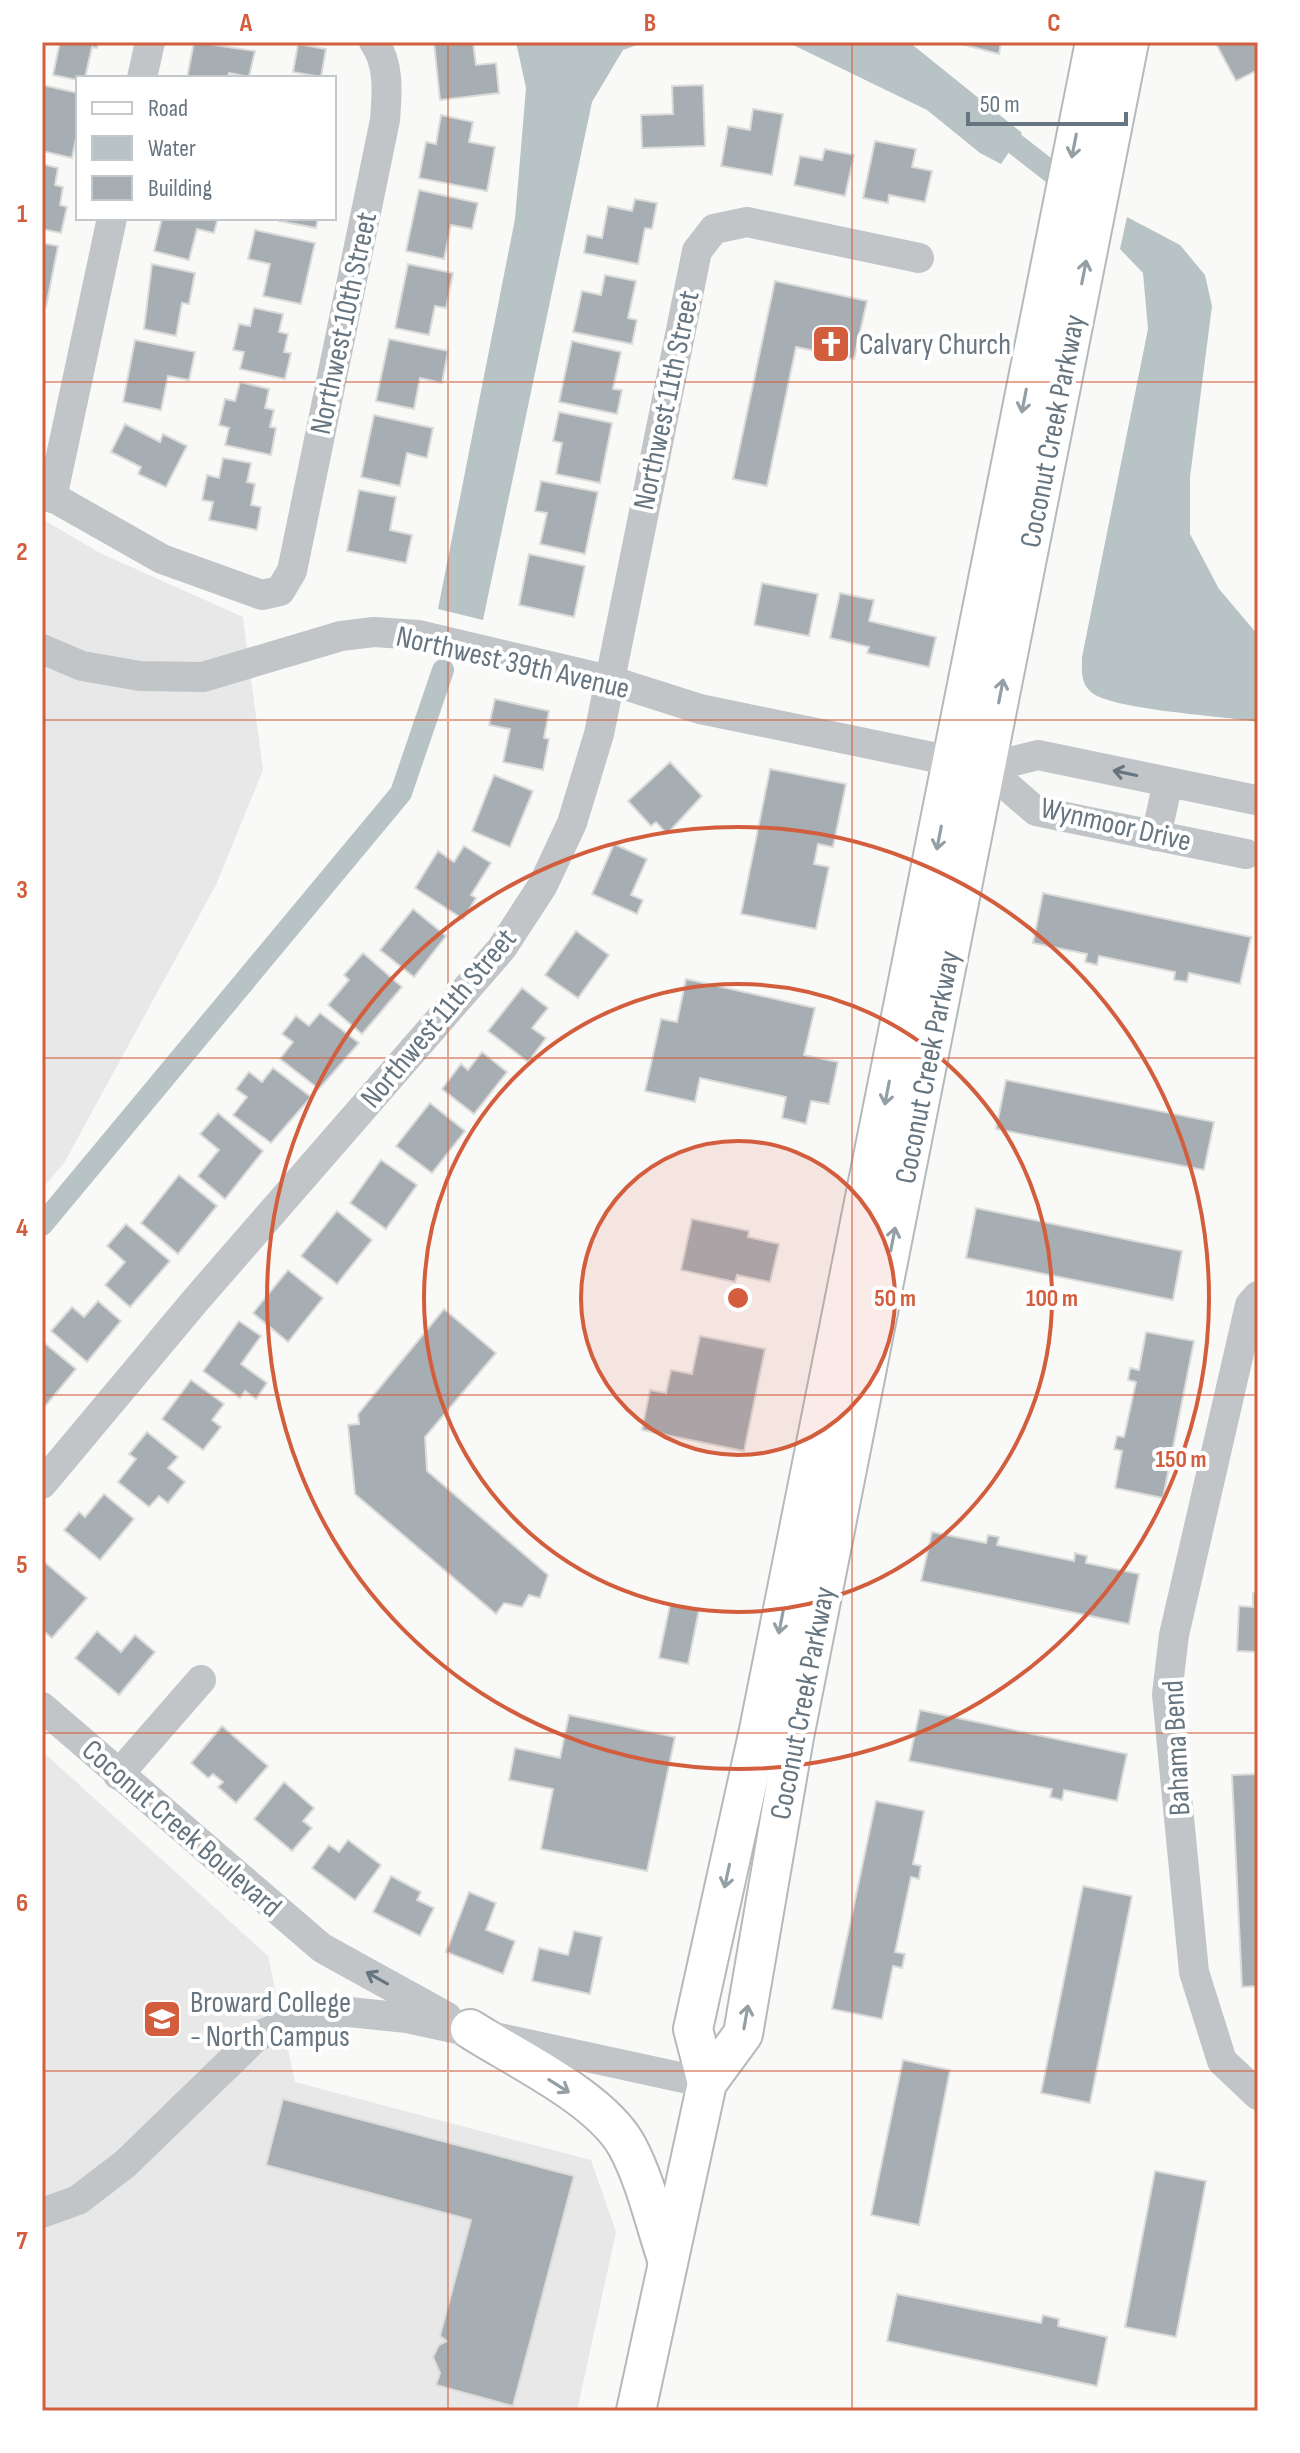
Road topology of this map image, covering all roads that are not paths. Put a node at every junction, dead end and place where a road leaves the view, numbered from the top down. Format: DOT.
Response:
graph roads {
  1 [pos="150,42"];
  2 [pos="1100,43"];
  3 [pos="378,47"];
  4 [pos="142,76"];
  5 [pos="112,220"];
  6 [pos="919,258"];
  7 [pos="47,494"];
  8 [pos="42,649"];
  9 [pos="609,680"];
  10 [pos="970,765"];
  11 [pos="1168,782"];
  12 [pos="1256,800"];
  13 [pos="1156,836"];
  14 [pos="1246,854"];
  15 [pos="1258,1296"];
  16 [pos="837,1342"];
  17 [pos="42,1484"];
  18 [pos="816,1626"];
  19 [pos="201,1680"];
  20 [pos="42,1707"];
  21 [pos="118,1775"];
  22 [pos="322,1948"];
  23 [pos="349,2012"];
  24 [pos="470,2029"];
  25 [pos="707,2083"];
  26 [pos="1258,2095"];
  27 [pos="42,2213"];
  28 [pos="668,2262"];
  29 [pos="636,2411"];
  1 -- 4 [label="street"];
  2 -- 10 [label="main road, Coconut Creek Parkway"];
  3 -- 7 [label="street, Northwest 10th Street"];
  5 -- 7 [label="street"];
  6 -- 9 [label="street, Northwest 11th Street"];
  8 -- 9 [label="street, Northwest 39th Avenue"];
  9 -- 10 [label="street, Northwest 39th Avenue"];
  9 -- 17 [label="street, Northwest 11th Street"];
  11 -- 10 [label="street, Wynmoor Drive, one-way"];
  10 -- 13 [label="street, Wynmoor Drive"];
  10 -- 16 [label="main road, Coconut Creek Parkway, one-way"];
  18 -- 10 [label="main road, Coconut Creek Parkway, one-way"];
  11 -- 12 [label="street, Wynmoor Drive"];
  11 -- 13 [label="street"];
  13 -- 14 [label="street, Wynmoor Drive"];
  15 -- 26 [label="street, Bahama Bend"];
  16 -- 18 [label="main road"];
  16 -- 25 [label="main road, Coconut Creek Parkway, one-way"];
  25 -- 18 [label="main road, Coconut Creek Parkway, one-way"];
  19 -- 21 [label="street"];
  20 -- 21 [label="street, Coconut Creek Boulevard"];
  21 -- 22 [label="street, Coconut Creek Boulevard"];
  22 -- 23 [label="street, Coconut Creek Boulevard"];
  24 -- 22 [label="street, Coconut Creek Boulevard, one-way"];
  23 -- 24 [label="street, Coconut Creek Boulevard"];
  23 -- 27 [label="street"];
  24 -- 25 [label="street, Coconut Creek Boulevard"];
  24 -- 28 [label="main road, one-way"];
  25 -- 28 [label="main road, Coconut Creek Parkway"];
  28 -- 29 [label="main road, Coconut Creek Parkway"];
}
